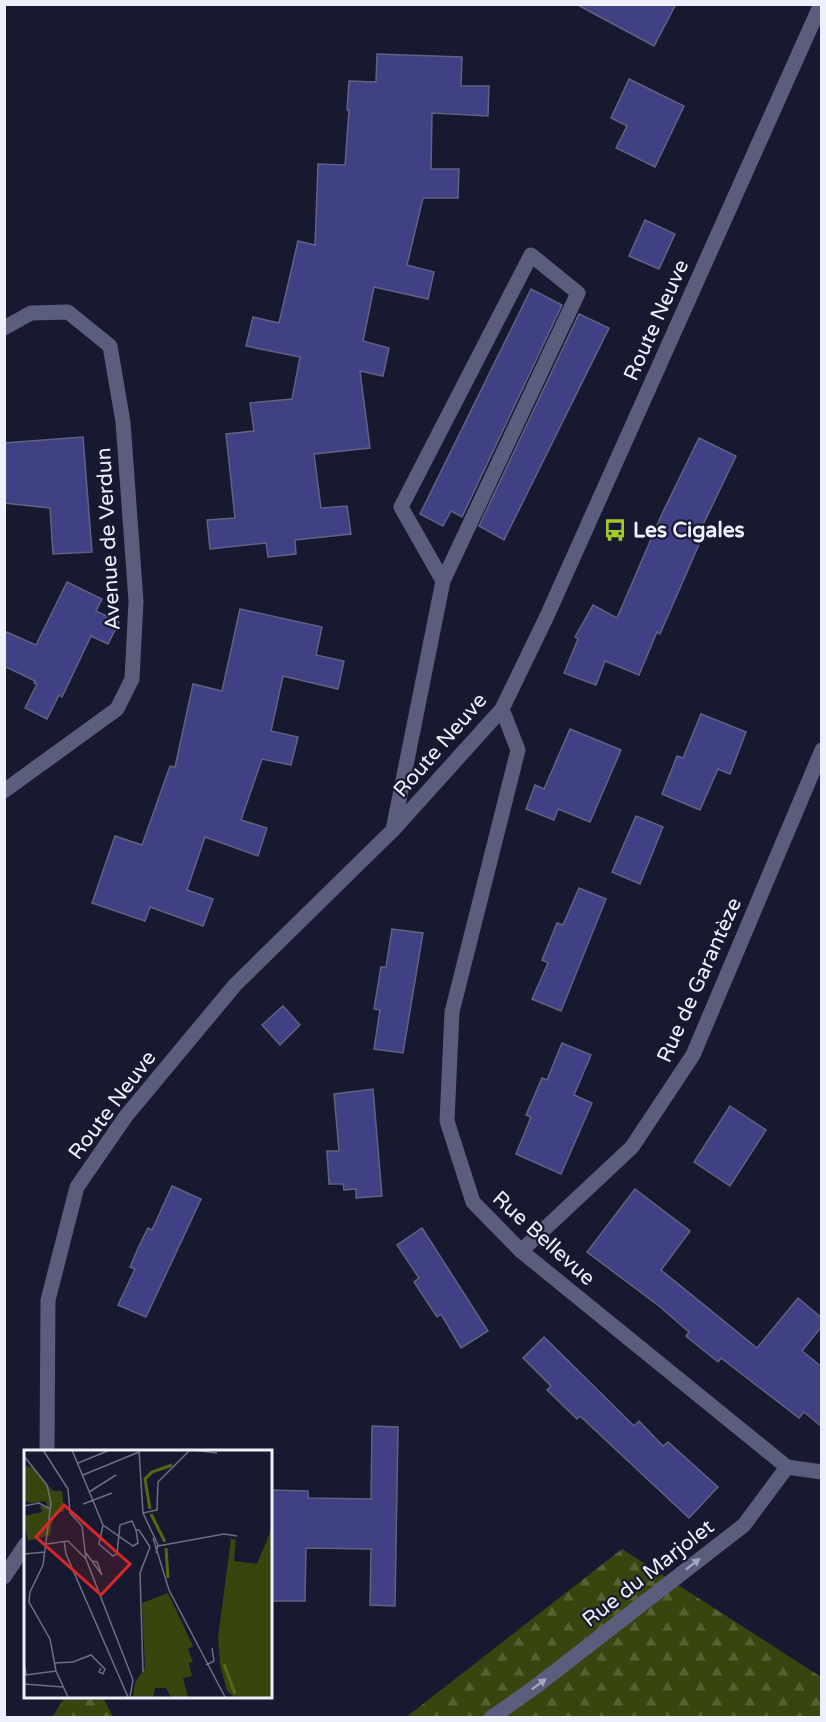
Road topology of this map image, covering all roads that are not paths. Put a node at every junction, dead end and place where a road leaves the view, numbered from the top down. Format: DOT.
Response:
graph roads {
  1 [pos="821,4"];
  2 [pos="4,328"];
  3 [pos="442,581"];
  4 [pos="502,710"];
  5 [pos="822,750"];
  6 [pos="4,791"];
  7 [pos="393,830"];
  8 [pos="521,1251"];
  9 [pos="47,1450"];
  10 [pos="787,1467"];
  11 [pos="822,1472"];
  12 [pos="24,1547"];
  13 [pos="4,1578"];
  14 [pos="491,1718"];
  1 -- 4 [label="street, Route Neuve"];
  2 -- 6 [label="street, Avenue de Verdun"];
  3 -- 3 [label="street"];
  3 -- 7 [label="street"];
  4 -- 7 [label="street, Route Neuve"];
  4 -- 8 [label="street, Rue Bellevue"];
  5 -- 8 [label="street, Rue de Garantèze"];
  7 -- 9 [label="street, Route Neuve"];
  8 -- 10 [label="street, Rue Bellevue"];
  10 -- 11 [label="street"];
  14 -- 10 [label="street, Rue du Marjolet, one-way"];
  12 -- 13 [label="street"];
}
